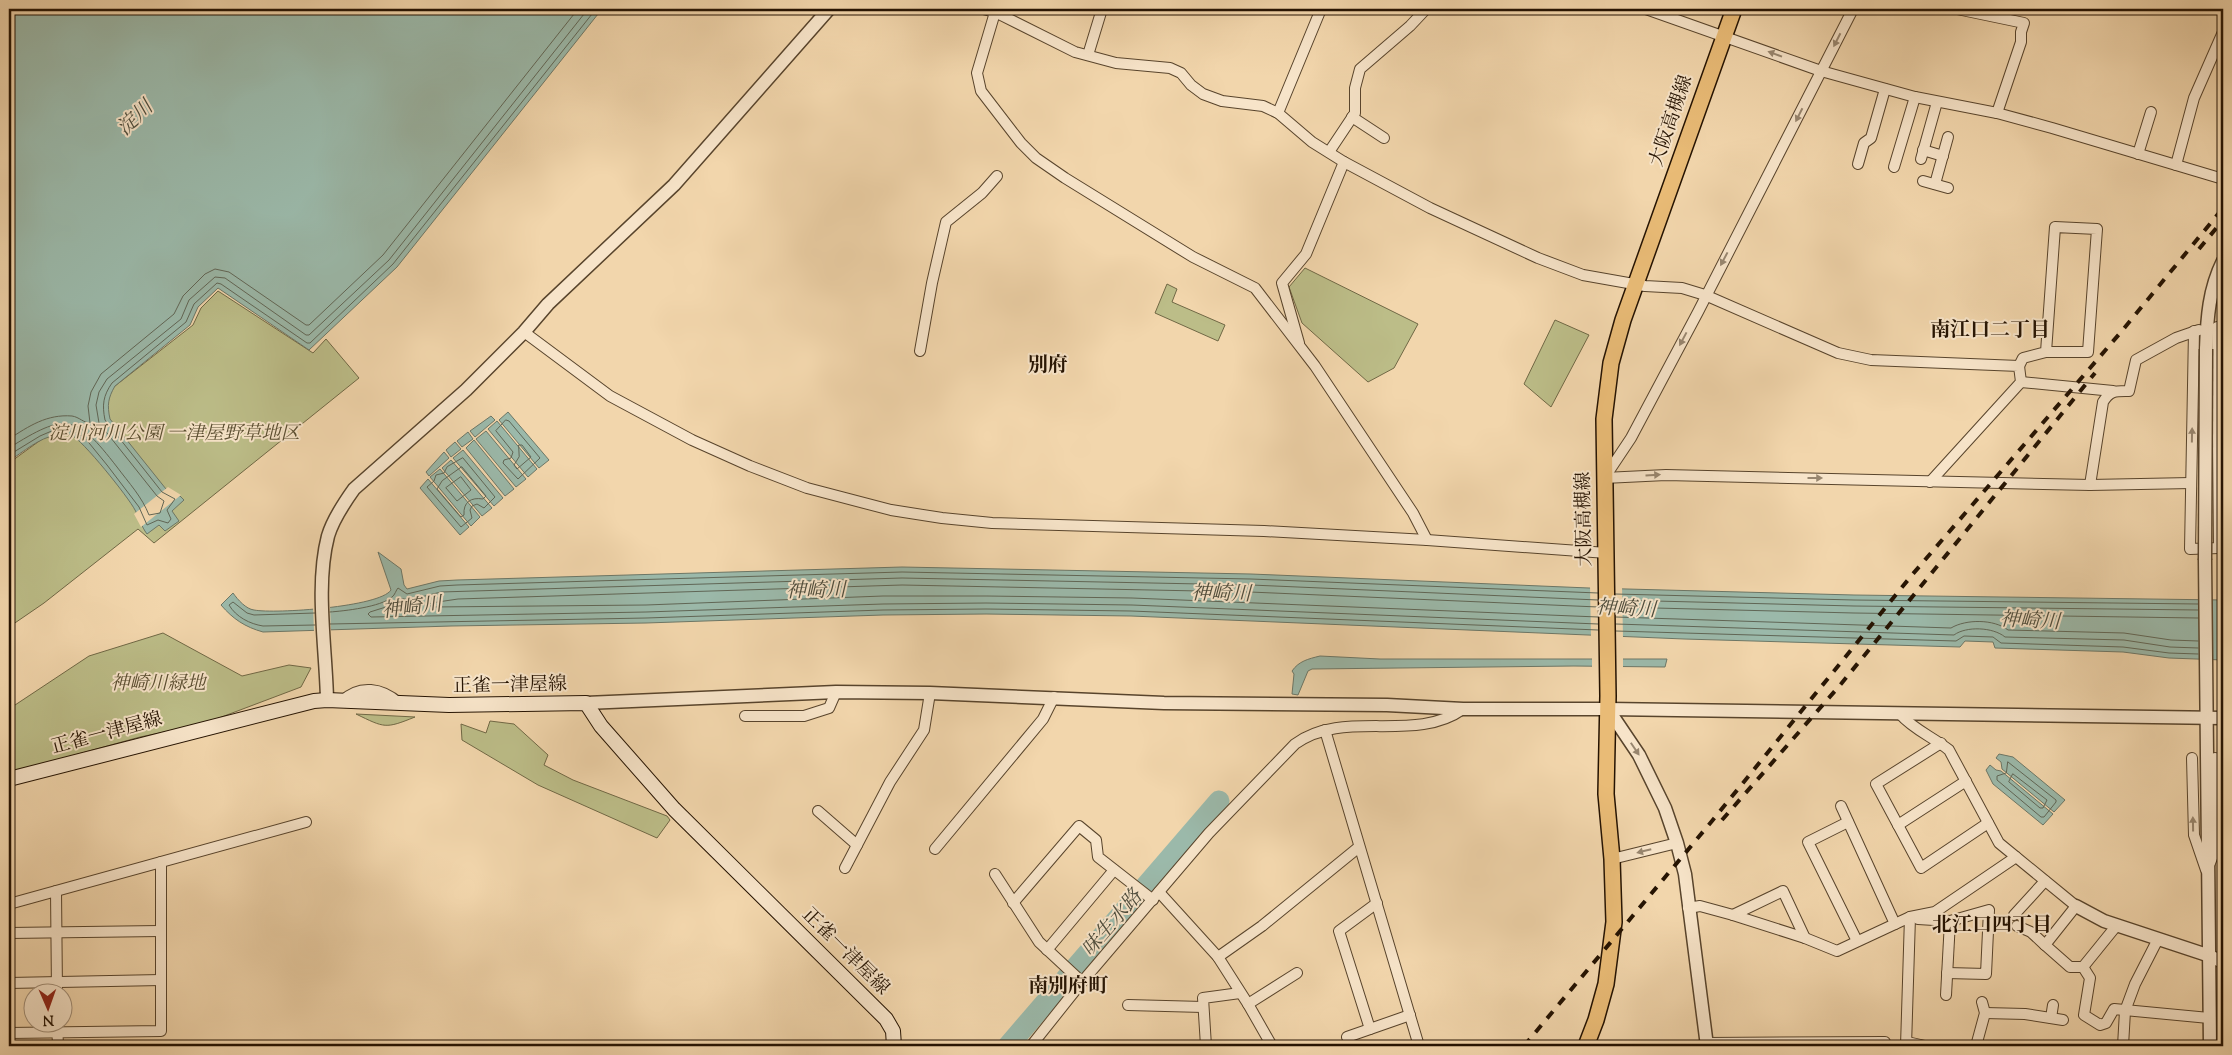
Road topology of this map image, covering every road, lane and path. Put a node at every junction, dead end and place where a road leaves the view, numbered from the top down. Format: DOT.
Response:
graph roads {
  1 [pos="828,9"];
  2 [pos="983,9"];
  3 [pos="1102,9"];
  4 [pos="1321,9"];
  5 [pos="1426,9"];
  6 [pos="1646,9"];
  7 [pos="1734,9"];
  8 [pos="1852,9"];
  9 [pos="1957,9"];
  10 [pos="996,10"];
  11 [pos="2223,32"];
  12 [pos="1724,35"];
  13 [pos="1088,55"];
  14 [pos="1821,71"];
  15 [pos="1885,89"];
  16 [pos="1914,97"];
  17 [pos="1937,102"];
  18 [pos="2151,112"];
  19 [pos="1278,113"];
  20 [pos="1997,113"];
  21 [pos="1352,117"];
  22 [pos="1948,137"];
  23 [pos="1384,138"];
  24 [pos="1329,152"];
  25 [pos="2138,154"];
  26 [pos="1943,156"];
  27 [pos="1344,162"];
  28 [pos="1858,164"];
  29 [pos="2176,165"];
  30 [pos="1894,167"];
  31 [pos="997,176"];
  32 [pos="2223,179"];
  33 [pos="1924,181"];
  34 [pos="1935,184"];
  35 [pos="1948,188"];
  36 [pos="2223,261"];
  37 [pos="1636,284"];
  38 [pos="1705,295"];
  39 [pos="2210,328"];
  40 [pos="524,332"];
  41 [pos="1301,349"];
  42 [pos="920,351"];
  43 [pos="2046,352"];
  44 [pos="2019,366"];
  45 [pos="2021,382"];
  46 [pos="2114,391"];
  47 [pos="1604,478"];
  48 [pos="1930,482"];
  49 [pos="2221,482"];
  50 [pos="2191,484"];
  51 [pos="2090,485"];
  52 [pos="1427,540"];
  53 [pos="1607,559"];
  54 [pos="836,692"];
  55 [pos="930,692"];
  56 [pos="1054,697"];
  57 [pos="327,700"];
  58 [pos="1608,702"];
  59 [pos="586,703"];
  60 [pos="1463,709"];
  61 [pos="2206,712"];
  62 [pos="1900,714"];
  63 [pos="745,716"];
  64 [pos="2223,718"];
  65 [pos="1325,730"];
  66 [pos="1941,743"];
  67 [pos="2192,758"];
  68 [pos="2215,758"];
  69 [pos="9,779"];
  70 [pos="1966,781"];
  71 [pos="1840,806"];
  72 [pos="818,812"];
  73 [pos="306,822"];
  74 [pos="1848,822"];
  75 [pos="1988,823"];
  76 [pos="1898,826"];
  77 [pos="2221,838"];
  78 [pos="1677,843"];
  79 [pos="857,845"];
  80 [pos="1360,847"];
  81 [pos="935,849"];
  82 [pos="2016,857"];
  83 [pos="1612,859"];
  84 [pos="161,862"];
  85 [pos="845,868"];
  86 [pos="1114,870"];
  87 [pos="2207,871"];
  88 [pos="995,874"];
  89 [pos="2045,881"];
  90 [pos="56,891"];
  91 [pos="1156,896"];
  92 [pos="1013,903"];
  93 [pos="1377,903"];
  94 [pos="9,904"];
  95 [pos="2076,906"];
  96 [pos="1688,908"];
  97 [pos="1732,915"];
  98 [pos="2014,915"];
  99 [pos="1910,917"];
  100 [pos="1950,921"];
  101 [pos="1895,924"];
  102 [pos="2117,925"];
  103 [pos="2017,926"];
  104 [pos="160,931"];
  105 [pos="9,933"];
  106 [pos="55,933"];
  107 [pos="1805,938"];
  108 [pos="2158,939"];
  109 [pos="1857,941"];
  110 [pos="2045,945"];
  111 [pos="1047,950"];
  112 [pos="2207,955"];
  113 [pos="1218,957"];
  114 [pos="2223,962"];
  115 [pos="2083,967"];
  116 [pos="1297,973"];
  117 [pos="1947,974"];
  118 [pos="161,980"];
  119 [pos="56,982"];
  120 [pos="1082,982"];
  121 [pos="9,983"];
  122 [pos="22,984"];
  123 [pos="72,987"];
  124 [pos="1240,993"];
  125 [pos="1946,995"];
  126 [pos="1248,1004"];
  127 [pos="1128,1005"];
  128 [pos="2053,1005"];
  129 [pos="1203,1007"];
  130 [pos="2126,1011"];
  131 [pos="1410,1015"];
  132 [pos="2051,1018"];
  133 [pos="2209,1018"];
  134 [pos="2062,1020"];
  135 [pos="1370,1030"];
  136 [pos="9,1033"];
  137 [pos="58,1033"];
  138 [pos="1346,1037"];
  139 [pos="1886,1042"];
  140 [pos="1907,1044"];
  141 [pos="1707,1045"];
  142 [pos="58,1046"];
  143 [pos="894,1046"];
  144 [pos="1031,1046"];
  145 [pos="1206,1046"];
  146 [pos="1272,1046"];
  147 [pos="1419,1046"];
  148 [pos="1586,1046"];
  149 [pos="1925,1046"];
  150 [pos="1976,1046"];
  151 [pos="2123,1046"];
  152 [pos="2210,1046"];
  1 -- 40 [label="street"];
  2 -- 10 [label="street"];
  3 -- 13 [label="street"];
  4 -- 19 [label="street"];
  5 -- 21 [label="street"];
  6 -- 12 [label="street"];
  7 -- 12 [label="main road, 大阪高槻線"];
  8 -- 14 [label="street, one-way"];
  9 -- 20 [label="street"];
  10 -- 13 [label="street"];
  10 -- 41 [label="street"];
  11 -- 29 [label="street"];
  14 -- 12 [label="street, one-way"];
  12 -- 37 [label="main road, 大阪高槻線"];
  13 -- 19 [label="street"];
  14 -- 15 [label="street"];
  14 -- 38 [label="street, one-way"];
  15 -- 16 [label="street"];
  15 -- 28 [label="street"];
  16 -- 17 [label="street"];
  16 -- 30 [label="street"];
  17 -- 20 [label="street"];
  17 -- 26 [label="street"];
  18 -- 25 [label="street"];
  19 -- 24 [label="street"];
  20 -- 25 [label="street"];
  21 -- 23 [label="street"];
  21 -- 24 [label="street"];
  22 -- 26 [label="street"];
  24 -- 27 [label="street"];
  25 -- 29 [label="street"];
  26 -- 34 [label="street"];
  27 -- 37 [label="street"];
  27 -- 41 [label="street"];
  29 -- 32 [label="street"];
  31 -- 42 [label="street"];
  33 -- 34 [label="street"];
  34 -- 35 [label="street"];
  36 -- 39 [label="street"];
  37 -- 38 [label="street"];
  37 -- 47 [label="main road, 大阪高槻線"];
  38 -- 44 [label="street"];
  38 -- 47 [label="street, one-way"];
  39 -- 46 [label="street"];
  39 -- 49 [label="street"];
  50 -- 39 [label="street, one-way"];
  39 -- 61 [label="street, bridge"];
  40 -- 52 [label="street"];
  40 -- 57 [label="street"];
  41 -- 52 [label="street"];
  43 -- 43 [label="street"];
  43 -- 44 [label="street"];
  44 -- 45 [label="street"];
  45 -- 46 [label="street"];
  45 -- 48 [label="street"];
  46 -- 51 [label="street"];
  47 -- 48 [label="street, one-way"];
  47 -- 53 [label="main road, 大阪高槻線"];
  48 -- 51 [label="street"];
  49 -- 50 [label="street"];
  50 -- 51 [label="street"];
  52 -- 53 [label="street"];
  53 -- 58 [label="main road, 大阪高槻線"];
  54 -- 55 [label="street"];
  54 -- 59 [label="street"];
  54 -- 63 [label="street"];
  55 -- 56 [label="street"];
  55 -- 79 [label="street"];
  56 -- 60 [label="street"];
  56 -- 81 [label="street"];
  57 -- 59 [label="main road, 正雀一津屋線"];
  57 -- 69 [label="main road, 正雀一津屋線"];
  58 -- 60 [label="street"];
  58 -- 62 [label="street"];
  58 -- 78 [label="street, one-way"];
  58 -- 83 [label="main road, 大阪高槻線"];
  59 -- 143 [label="main road, 正雀一津屋線"];
  60 -- 65 [label="street"];
  61 -- 62 [label="street"];
  61 -- 64 [label="street"];
  61 -- 87 [label="street"];
  62 -- 66 [label="street"];
  65 -- 80 [label="street"];
  65 -- 91 [label="street"];
  66 -- 70 [label="street"];
  66 -- 76 [label="street"];
  87 -- 67 [label="street, one-way"];
  68 -- 77 [label="street"];
  70 -- 75 [label="street"];
  70 -- 76 [label="street"];
  71 -- 74 [label="street"];
  72 -- 79 [label="street"];
  73 -- 84 [label="street"];
  74 -- 101 [label="street"];
  74 -- 109 [label="street"];
  75 -- 76 [label="street"];
  75 -- 82 [label="street"];
  77 -- 87 [label="street"];
  78 -- 83 [label="street, one-way"];
  78 -- 96 [label="street"];
  79 -- 85 [label="street"];
  80 -- 93 [label="street"];
  80 -- 113 [label="street"];
  82 -- 89 [label="street"];
  82 -- 99 [label="street"];
  83 -- 148 [label="main road, 大阪高槻線"];
  84 -- 90 [label="street"];
  84 -- 104 [label="street"];
  86 -- 91 [label="street"];
  86 -- 92 [label="street"];
  86 -- 111 [label="street"];
  87 -- 112 [label="street"];
  88 -- 92 [label="street"];
  89 -- 95 [label="street"];
  89 -- 98 [label="street"];
  90 -- 94 [label="street"];
  90 -- 106 [label="street"];
  91 -- 113 [label="street"];
  91 -- 120 [label="street"];
  92 -- 111 [label="street"];
  93 -- 131 [label="street"];
  93 -- 135 [label="street"];
  95 -- 102 [label="street"];
  95 -- 110 [label="street"];
  96 -- 97 [label="street"];
  96 -- 141 [label="street"];
  97 -- 107 [label="street"];
  97 -- 107 [label="street"];
  99 -- 100 [label="street"];
  99 -- 101 [label="street"];
  99 -- 140 [label="street"];
  100 -- 117 [label="street"];
  100 -- 117 [label="street"];
  101 -- 109 [label="street"];
  102 -- 108 [label="street"];
  102 -- 115 [label="street"];
  103 -- 110 [label="street"];
  104 -- 106 [label="street"];
  104 -- 118 [label="street"];
  105 -- 106 [label="street"];
  106 -- 119 [label="street"];
  107 -- 109 [label="street"];
  108 -- 112 [label="street"];
  108 -- 130 [label="street"];
  110 -- 115 [label="street"];
  111 -- 120 [label="street"];
  112 -- 114 [label="street"];
  112 -- 133 [label="street"];
  113 -- 124 [label="street"];
  115 -- 130 [label="street"];
  116 -- 126 [label="street"];
  117 -- 125 [label="street"];
  118 -- 123 [label="street"];
  118 -- 137 [label="street"];
  120 -- 144 [label="street"];
  121 -- 122 [label="street"];
  124 -- 126 [label="street"];
  124 -- 129 [label="street"];
  126 -- 146 [label="street"];
  127 -- 129 [label="street"];
  128 -- 132 [label="street"];
  129 -- 145 [label="street"];
  130 -- 133 [label="street"];
  130 -- 151 [label="street"];
  131 -- 135 [label="street"];
  131 -- 147 [label="street"];
  132 -- 134 [label="street"];
  132 -- 150 [label="street"];
  133 -- 152 [label="street"];
  135 -- 138 [label="street"];
  136 -- 137 [label="street"];
  137 -- 142 [label="street"];
  139 -- 141 [label="street"];
  140 -- 149 [label="street"];
}
